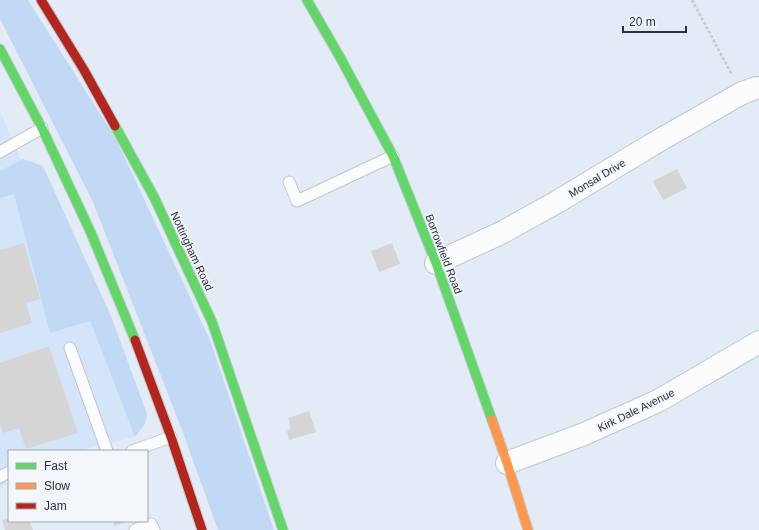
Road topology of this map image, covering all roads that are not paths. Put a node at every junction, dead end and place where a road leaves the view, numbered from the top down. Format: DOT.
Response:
graph roads {
  1 [pos="41,0"];
  2 [pos="307,0"];
  3 [pos="0,49"];
  4 [pos="749,90"];
  5 [pos="42,128"];
  6 [pos="0,152"];
  7 [pos="393,156"];
  8 [pos="289,182"];
  9 [pos="436,263"];
  10 [pos="759,342"];
  11 [pos="70,348"];
  12 [pos="170,437"];
  13 [pos="107,450"];
  14 [pos="135,450"];
  15 [pos="507,463"];
  16 [pos="135,530"];
  17 [pos="154,530"];
  18 [pos="202,530"];
  19 [pos="283,530"];
  20 [pos="528,530"];
  1 -- 19 [label="street, Nottingham Road"];
  2 -- 7 [label="street, Borrowfield Road"];
  3 -- 5 [label="street"];
  4 -- 9 [label="street, Monsal Drive"];
  5 -- 6 [label="lane"];
  5 -- 12 [label="street"];
  7 -- 8 [label="lane"];
  7 -- 9 [label="street, Borrowfield Road"];
  9 -- 15 [label="street, Borrowfield Road"];
  10 -- 15 [label="street, Kirk Dale Avenue"];
  11 -- 13 [label="lane"];
  12 -- 14 [label="lane"];
  12 -- 18 [label="street"];
  15 -- 20 [label="street, Borrowfield Road"];
  16 -- 17 [label="lane"];
}
